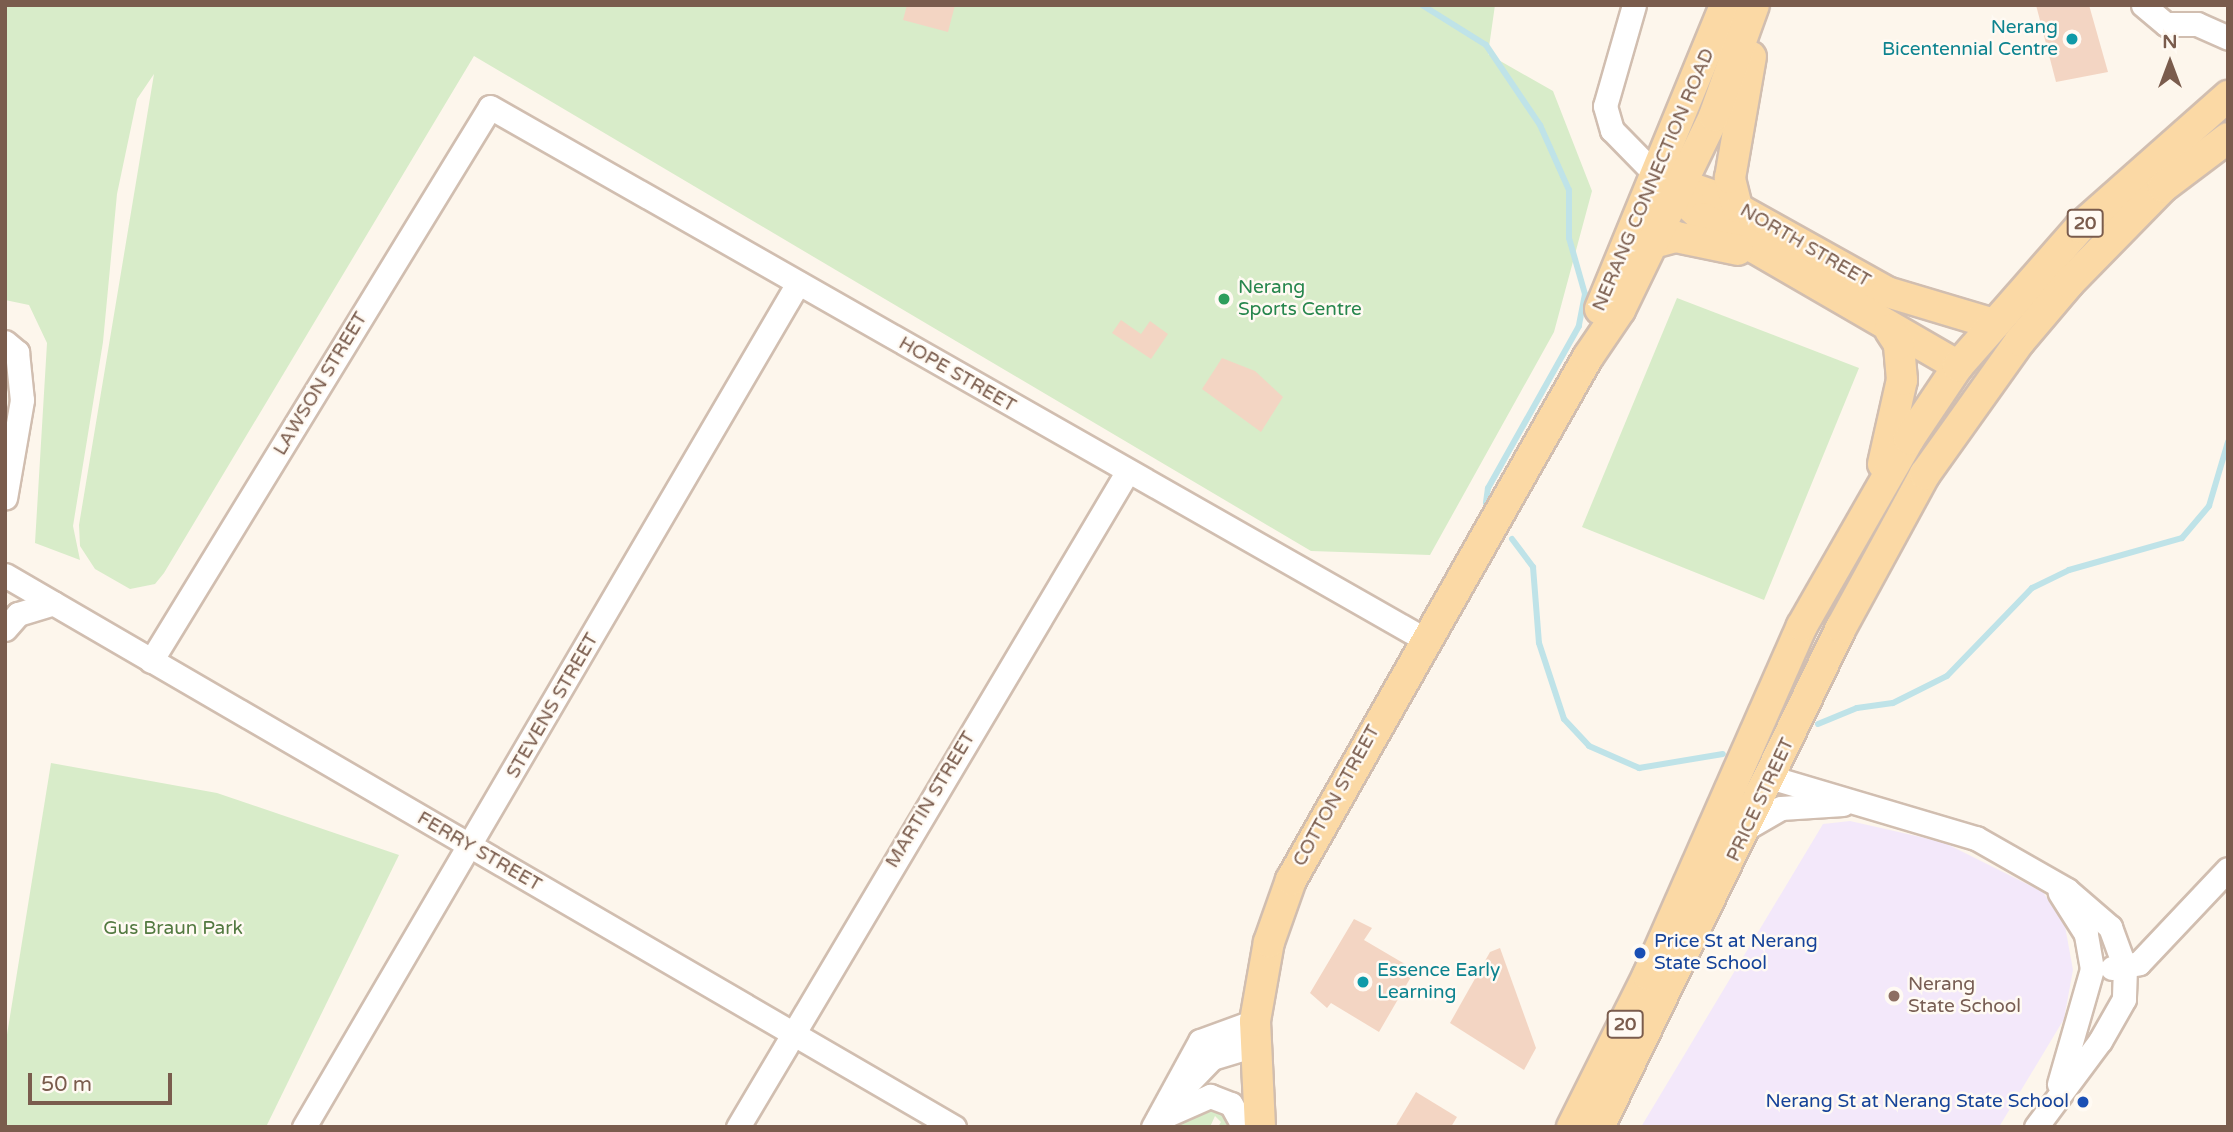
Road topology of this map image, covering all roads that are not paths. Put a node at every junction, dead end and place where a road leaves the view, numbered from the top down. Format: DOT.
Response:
graph roads {
  1 [pos="1634,5"];
  2 [pos="1726,5"];
  3 [pos="1754,5"];
  4 [pos="1760,5"];
  5 [pos="2143,5"];
  6 [pos="2228,38"];
  7 [pos="2228,96"];
  8 [pos="490,107"];
  9 [pos="2228,138"];
  10 [pos="1672,185"];
  11 [pos="1737,207"];
  12 [pos="1653,243"];
  13 [pos="1769,258"];
  14 [pos="798,283"];
  15 [pos="1994,324"];
  16 [pos="1889,330"];
  17 [pos="2020,341"];
  18 [pos="11,347"];
  19 [pos="1588,357"];
  20 [pos="1958,366"];
  21 [pos="1126,474"];
  22 [pos="1877,491"];
  23 [pos="5,498"];
  24 [pos="5,575"];
  25 [pos="53,603"];
  26 [pos="5,629"];
  27 [pos="1426,640"];
  28 [pos="151,661"];
  29 [pos="1773,778"];
  30 [pos="1878,807"];
  31 [pos="1748,827"];
  32 [pos="471,849"];
  33 [pos="1696,863"];
  34 [pos="2031,869"];
  35 [pos="2228,870"];
  36 [pos="2092,968"];
  37 [pos="2125,968"];
  38 [pos="793,1031"];
  39 [pos="1255,1033"];
  40 [pos="2055,1095"];
  41 [pos="1156,1123"];
  42 [pos="304,1127"];
  43 [pos="738,1127"];
  44 [pos="954,1127"];
  45 [pos="1244,1127"];
  46 [pos="1260,1127"];
  47 [pos="1572,1127"];
  48 [pos="1599,1127"];
  49 [pos="2036,1127"];
  1 -- 10 [label="street, NORTH STREET"];
  2 -- 10 [label="main road, NERANG CONNECTION ROAD"];
  3 -- 10 [label="main road, NERANG CONNECTION ROAD"];
  4 -- 11 [label="main road"];
  5 -- 6 [label="street"];
  7 -- 15 [label="main road, 20"];
  8 -- 14 [label="street, HOPE STREET"];
  8 -- 28 [label="street, LAWSON STREET"];
  9 -- 17 [label="main road, 20"];
  10 -- 11 [label="main road, NORTH STREET"];
  10 -- 12 [label="main road, NERANG CONNECTION ROAD"];
  10 -- 13 [label="main road, NORTH STREET"];
  10 -- 19 [label="main road, NERANG CONNECTION ROAD"];
  11 -- 15 [label="main road, NORTH STREET"];
  12 -- 13 [label="main road"];
  12 -- 19 [label="main road, NERANG CONNECTION ROAD"];
  13 -- 16 [label="main road, NORTH STREET"];
  14 -- 21 [label="street, HOPE STREET"];
  14 -- 32 [label="street, STEVENS STREET"];
  15 -- 20 [label="main road, 20"];
  16 -- 20 [label="main road, NORTH STREET"];
  16 -- 22 [label="main road"];
  17 -- 20 [label="main road"];
  17 -- 29 [label="main road, PRICE STREET / 20"];
  18 -- 23 [label="street"];
  19 -- 27 [label="main road, NERANG CONNECTION ROAD"];
  20 -- 22 [label="main road, 20"];
  21 -- 27 [label="street, HOPE STREET"];
  21 -- 38 [label="street, MARTIN STREET"];
  22 -- 33 [label="main road, PRICE STREET / 20"];
  24 -- 25 [label="street, FERRY STREET"];
  25 -- 26 [label="street"];
  25 -- 28 [label="street, FERRY STREET"];
  27 -- 39 [label="main road, COTTON STREET"];
  28 -- 32 [label="street, FERRY STREET"];
  29 -- 30 [label="street"];
  29 -- 31 [label="main road, PRICE STREET / 20"];
  29 -- 33 [label="main road"];
  30 -- 31 [label="street"];
  30 -- 34 [label="street"];
  31 -- 48 [label="main road, PRICE STREET / 20"];
  32 -- 38 [label="street, FERRY STREET"];
  32 -- 42 [label="street, STEVENS STREET"];
  33 -- 47 [label="main road, PRICE STREET / 20"];
  34 -- 36 [label="street"];
  34 -- 37 [label="street"];
  35 -- 37 [label="street"];
  36 -- 37 [label="street"];
  36 -- 40 [label="street"];
  37 -- 40 [label="street"];
  38 -- 43 [label="street, MARTIN STREET"];
  38 -- 44 [label="street, FERRY STREET"];
  39 -- 41 [label="street"];
  39 -- 46 [label="main road"];
  40 -- 49 [label="street"];
  41 -- 45 [label="street"];
}
